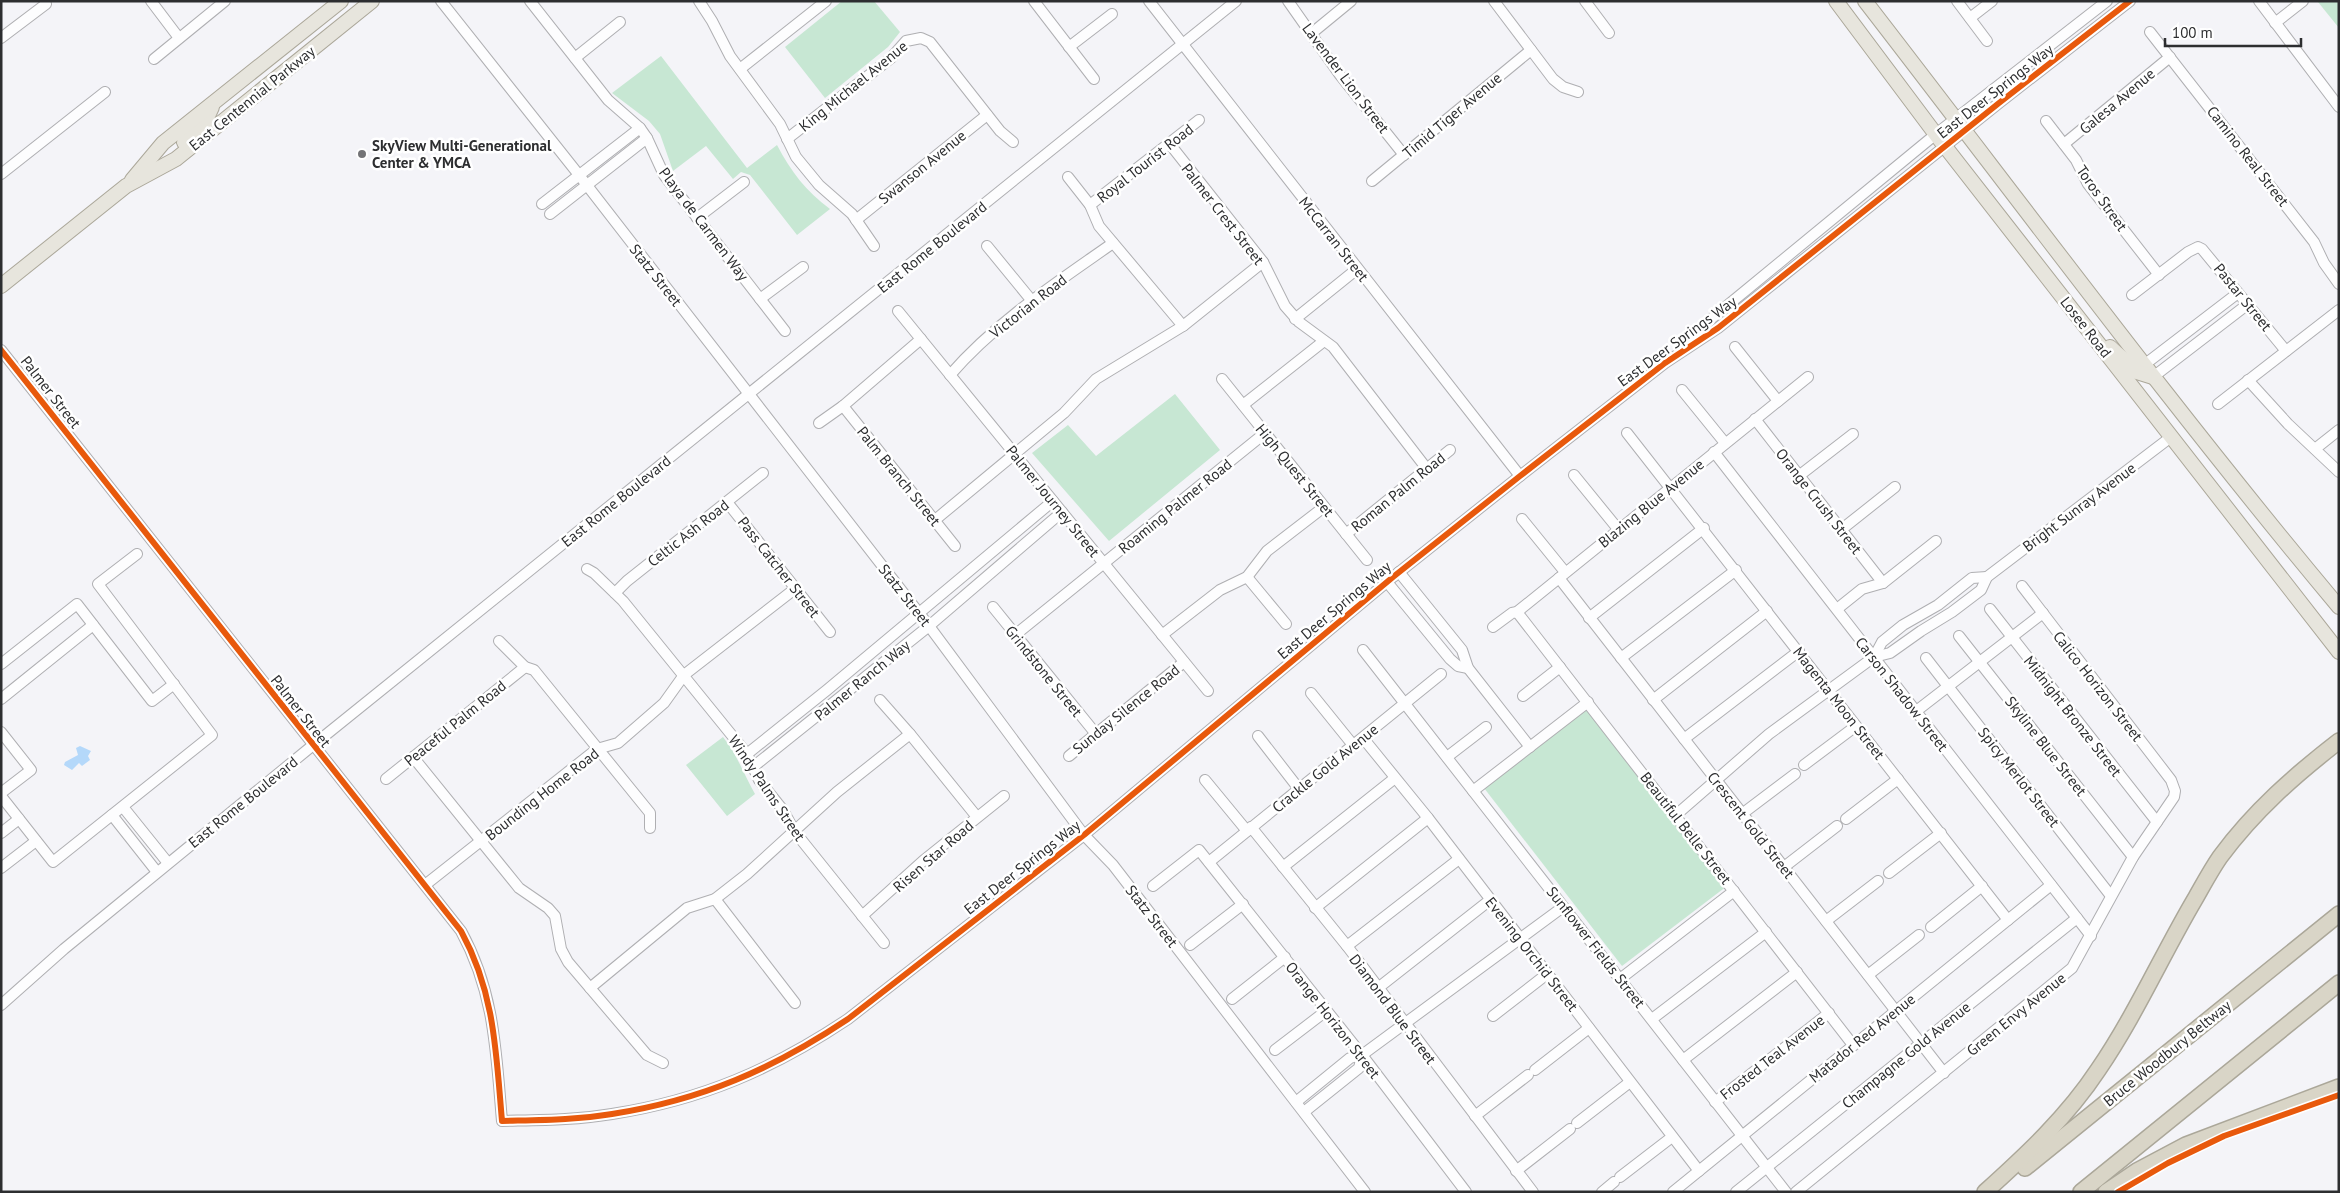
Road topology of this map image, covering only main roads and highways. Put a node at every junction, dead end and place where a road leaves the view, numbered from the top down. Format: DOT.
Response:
graph roads {
  1 [pos="341,1"];
  2 [pos="372,1"];
  3 [pos="1836,1"];
  4 [pos="1866,1"];
  5 [pos="215,102"];
  6 [pos="188,149"];
  7 [pos="126,186"];
  8 [pos="1,286"];
  9 [pos="2085,325"];
  10 [pos="2153,377"];
  11 [pos="2339,607"];
  12 [pos="2339,652"];
  13 [pos="2339,741"];
  14 [pos="2339,914"];
  15 [pos="2339,983"];
  16 [pos="2339,1087"];
  17 [pos="1985,1192"];
  18 [pos="1995,1192"];
  19 [pos="2080,1192"];
  20 [pos="2106,1192"];
  1 -- 5 [label="main road, East Centennial Parkway"];
  2 -- 6 [label="main road, East Centennial Parkway"];
  3 -- 9 [label="main road, Losee Road"];
  4 -- 10 [label="main road, Losee Road"];
  5 -- 6 [label="main road"];
  5 -- 7 [label="main road, East Centennial Parkway"];
  6 -- 7 [label="main road, East Centennial Parkway"];
  7 -- 8 [label="main road, East Centennial Parkway"];
  9 -- 10 [label="main road"];
  9 -- 12 [label="main road, Losee Road"];
  10 -- 11 [label="main road, Losee Road"];
  13 -- 17 [label="highway"];
  14 -- 18 [label="highway, Bruce Woodbury Beltway"];
  15 -- 19 [label="highway"];
  16 -- 20 [label="highway"];
}
